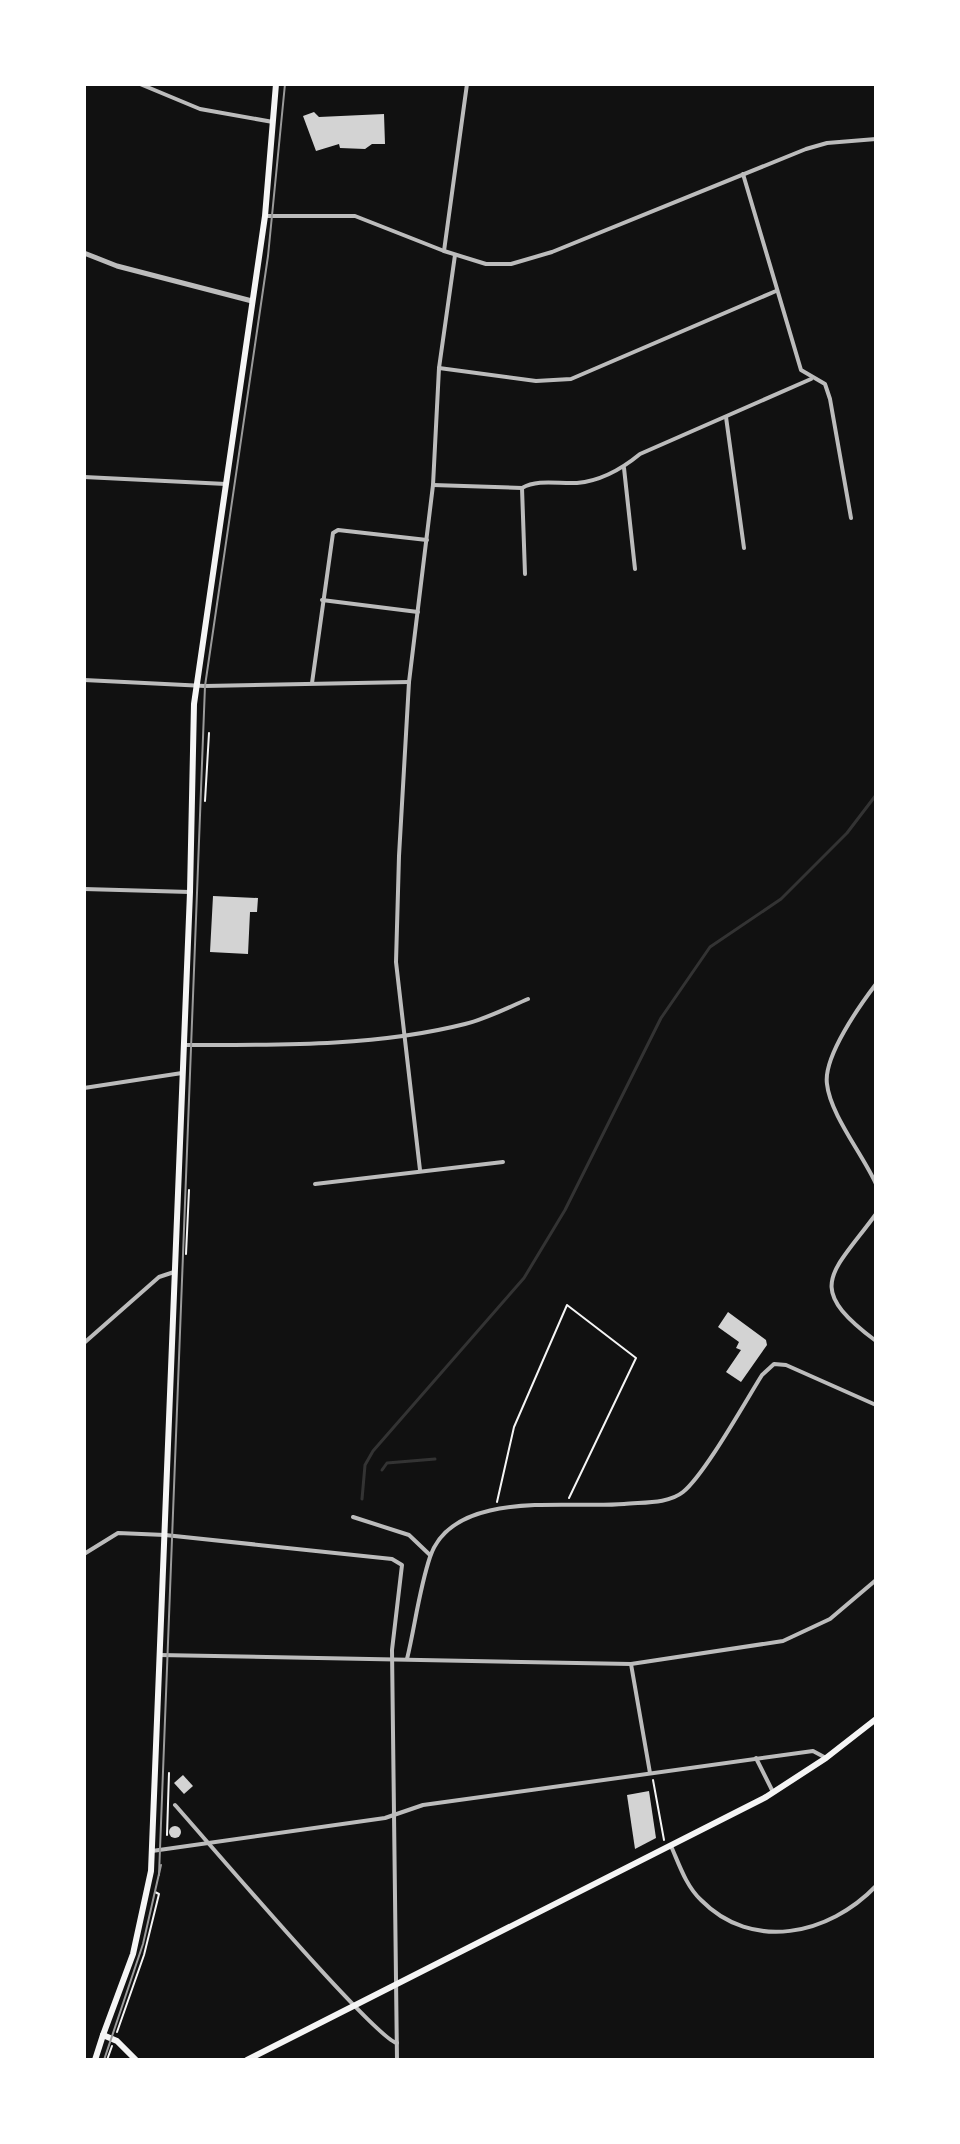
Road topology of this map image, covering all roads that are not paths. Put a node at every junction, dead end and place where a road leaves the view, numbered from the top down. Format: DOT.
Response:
graph roads {
  1 [pos="140,84"];
  2 [pos="276,84"];
  3 [pos="467,84"];
  4 [pos="273,122"];
  5 [pos="876,139"];
  6 [pos="743,173"];
  7 [pos="265,216"];
  8 [pos="444,251"];
  9 [pos="84,253"];
  10 [pos="455,255"];
  11 [pos="776,291"];
  12 [pos="252,301"];
  13 [pos="439,368"];
  14 [pos="811,379"];
  15 [pos="726,417"];
  16 [pos="624,466"];
  17 [pos="84,477"];
  18 [pos="226,484"];
  19 [pos="433,485"];
  20 [pos="522,488"];
  21 [pos="851,518"];
  22 [pos="427,540"];
  23 [pos="744,548"];
  24 [pos="635,569"];
  25 [pos="525,574"];
  26 [pos="322,600"];
  27 [pos="418,612"];
  28 [pos="84,680"];
  29 [pos="409,682"];
  30 [pos="195,683"];
  31 [pos="312,683"];
  32 [pos="84,889"];
  33 [pos="190,892"];
  34 [pos="876,984"];
  35 [pos="528,999"];
  36 [pos="404,1035"];
  37 [pos="183,1045"];
  38 [pos="182,1073"];
  39 [pos="84,1088"];
  40 [pos="503,1162"];
  41 [pos="420,1170"];
  42 [pos="315,1184"];
  43 [pos="876,1184"];
  44 [pos="876,1214"];
  45 [pos="174,1272"];
  46 [pos="876,1341"];
  47 [pos="84,1343"];
  48 [pos="876,1405"];
  49 [pos="353,1517"];
  50 [pos="165,1535"];
  51 [pos="84,1554"];
  52 [pos="430,1555"];
  53 [pos="875,1583"];
  54 [pos="159,1655"];
  55 [pos="395,1659"];
  56 [pos="407,1659"];
  57 [pos="631,1664"];
  58 [pos="876,1719"];
  59 [pos="756,1758"];
  60 [pos="826,1758"];
  61 [pos="650,1773"];
  62 [pos="773,1792"];
  63 [pos="175,1805"];
  64 [pos="397,1811"];
  65 [pos="209,1844"];
  66 [pos="671,1846"];
  67 [pos="152,1851"];
  68 [pos="876,1886"];
  69 [pos="398,1984"];
  70 [pos="354,2006"];
  71 [pos="103,2035"];
  72 [pos="397,2043"];
  73 [pos="95,2060"];
  74 [pos="136,2060"];
  75 [pos="247,2060"];
  76 [pos="397,2060"];
  1 -- 4 [label="street"];
  2 -- 4 [label="main road"];
  3 -- 8 [label="street"];
  4 -- 7 [label="main road"];
  5 -- 6 [label="street"];
  6 -- 10 [label="street"];
  6 -- 11 [label="street"];
  7 -- 8 [label="street"];
  7 -- 12 [label="main road"];
  8 -- 10 [label="street"];
  9 -- 12 [label="street"];
  10 -- 13 [label="street"];
  11 -- 13 [label="street"];
  11 -- 14 [label="street"];
  12 -- 18 [label="main road"];
  13 -- 19 [label="street"];
  14 -- 15 [label="street"];
  14 -- 21 [label="street"];
  15 -- 16 [label="street"];
  15 -- 23 [label="street"];
  16 -- 20 [label="street"];
  16 -- 24 [label="street"];
  17 -- 18 [label="street"];
  18 -- 30 [label="main road"];
  19 -- 20 [label="street"];
  19 -- 22 [label="street"];
  20 -- 25 [label="street"];
  22 -- 26 [label="street"];
  22 -- 27 [label="street"];
  26 -- 27 [label="street"];
  26 -- 31 [label="street"];
  27 -- 29 [label="street"];
  28 -- 30 [label="street"];
  29 -- 31 [label="street"];
  29 -- 36 [label="street"];
  30 -- 31 [label="street"];
  30 -- 33 [label="main road"];
  32 -- 33 [label="street"];
  33 -- 37 [label="main road"];
  34 -- 43 [label="street"];
  35 -- 36 [label="street"];
  36 -- 37 [label="street"];
  36 -- 41 [label="street"];
  37 -- 38 [label="main road"];
  38 -- 39 [label="street"];
  38 -- 45 [label="main road"];
  40 -- 41 [label="street"];
  41 -- 42 [label="street"];
  44 -- 46 [label="street"];
  45 -- 47 [label="street"];
  45 -- 50 [label="main road"];
  48 -- 52 [label="street"];
  49 -- 52 [label="street"];
  50 -- 51 [label="street"];
  50 -- 54 [label="main road"];
  50 -- 55 [label="street"];
  52 -- 56 [label="street"];
  53 -- 57 [label="street"];
  54 -- 55 [label="street"];
  54 -- 67 [label="main road"];
  55 -- 56 [label="street"];
  55 -- 64 [label="street"];
  56 -- 57 [label="street"];
  57 -- 61 [label="street"];
  58 -- 60 [label="main road"];
  59 -- 60 [label="street"];
  59 -- 61 [label="street"];
  59 -- 62 [label="street"];
  60 -- 62 [label="main road"];
  61 -- 64 [label="street"];
  62 -- 66 [label="main road"];
  63 -- 65 [label="street"];
  64 -- 65 [label="street"];
  64 -- 69 [label="street"];
  65 -- 67 [label="street"];
  65 -- 70 [label="street"];
  66 -- 68 [label="street"];
  66 -- 69 [label="main road"];
  67 -- 71 [label="main road"];
  69 -- 70 [label="main road"];
  69 -- 72 [label="street"];
  70 -- 72 [label="street"];
  70 -- 75 [label="main road"];
  71 -- 73 [label="main road"];
  71 -- 74 [label="main road"];
  72 -- 76 [label="street"];
}
